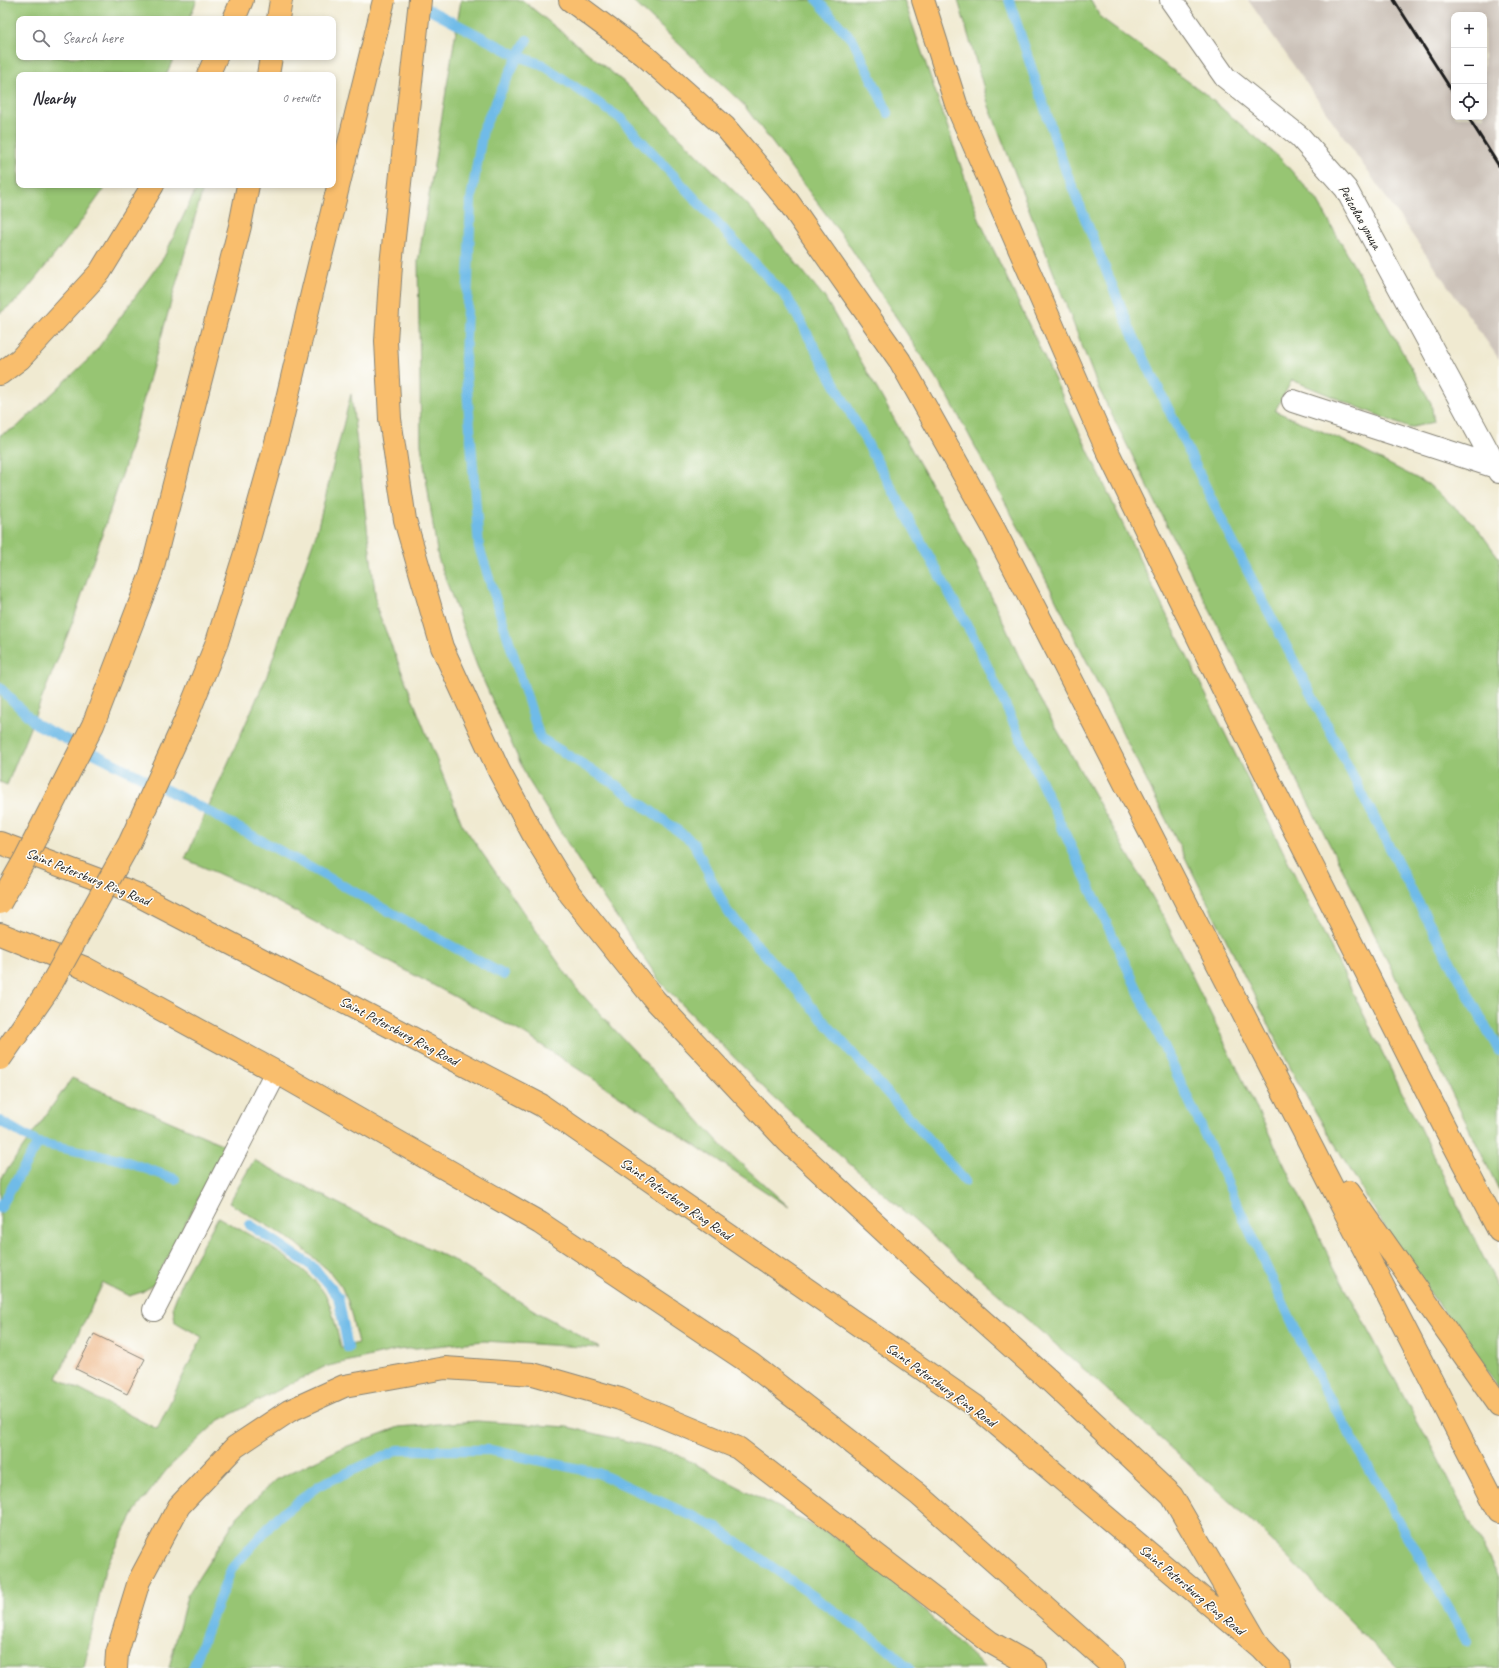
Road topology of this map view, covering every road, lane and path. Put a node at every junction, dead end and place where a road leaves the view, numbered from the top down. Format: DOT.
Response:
graph roads {
  1 [pos="242,0"];
  2 [pos="281,0"];
  3 [pos="384,0"];
  4 [pos="420,0"];
  5 [pos="570,0"];
  6 [pos="923,0"];
  7 [pos="1172,0"];
  8 [pos="235,16"];
  9 [pos="278,16"];
  10 [pos="215,60"];
  11 [pos="270,60"];
  12 [pos="209,72"];
  13 [pos="268,72"];
  14 [pos="151,188"];
  15 [pos="247,188"];
  16 [pos="0,374"];
  17 [pos="1293,401"];
  18 [pos="1499,469"];
  19 [pos="0,843"];
  20 [pos="0,903"];
  21 [pos="0,934"];
  22 [pos="0,1059"];
  23 [pos="276,1072"];
  24 [pos="1304,1130"];
  25 [pos="1499,1231"];
  26 [pos="154,1310"];
  27 [pos="1499,1405"];
  28 [pos="1499,1512"];
  29 [pos="1260,1647"];
  30 [pos="116,1668"];
  31 [pos="1036,1668"];
  32 [pos="1114,1668"];
  33 [pos="1280,1668"];
  1 -- 8 [label="main road"];
  2 -- 9 [label="main road"];
  3 -- 22 [label="main road, bridge"];
  4 -- 29 [label="main road"];
  5 -- 24 [label="main road"];
  6 -- 25 [label="main road"];
  7 -- 18 [label="street, Рейсовая улица"];
  10 -- 12 [label="main road"];
  11 -- 13 [label="main road"];
  14 -- 16 [label="main road"];
  15 -- 20 [label="main road, bridge"];
  17 -- 18 [label="street"];
  19 -- 29 [label="main road, Saint Petersburg Ring Road"];
  21 -- 23 [label="main road"];
  23 -- 26 [label="street"];
  23 -- 32 [label="main road"];
  24 -- 27 [label="main road"];
  24 -- 28 [label="main road"];
  29 -- 33 [label="main road, Saint Petersburg Ring Road"];
  30 -- 31 [label="main road"];
}
